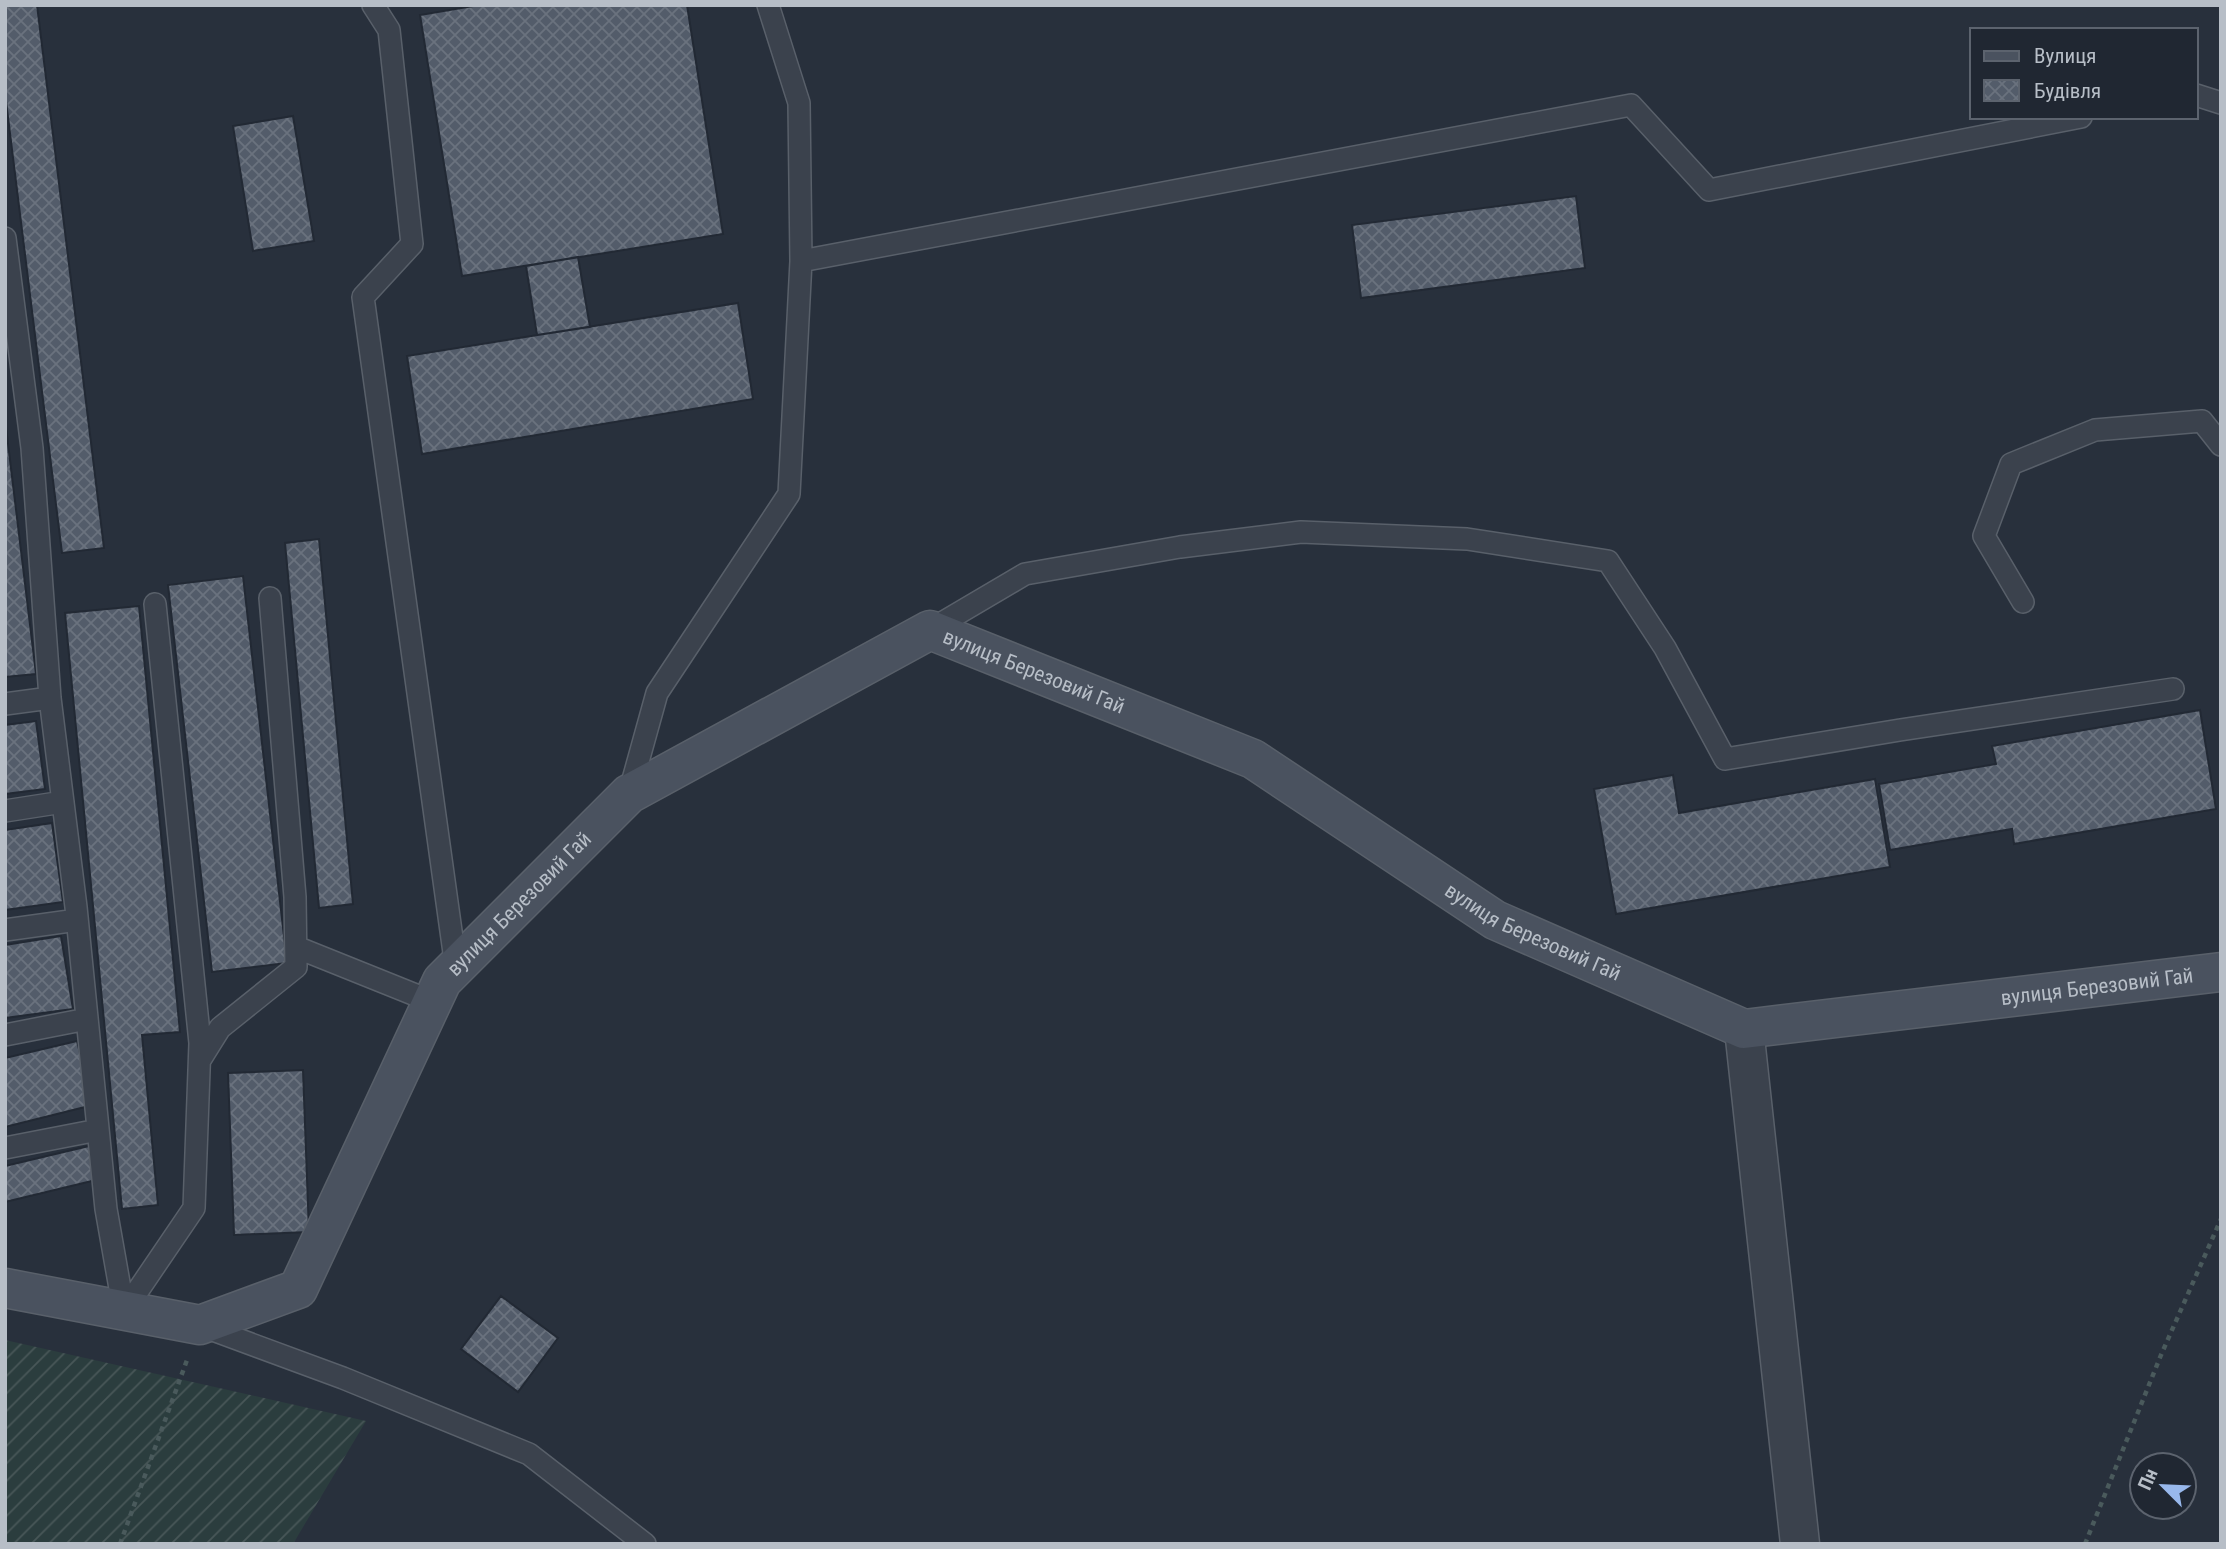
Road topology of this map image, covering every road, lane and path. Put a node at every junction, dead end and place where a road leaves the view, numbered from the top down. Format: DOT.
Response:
graph roads {
  1 [pos="373,5"];
  2 [pos="768,5"];
  3 [pos="2198,96"];
  4 [pos="2221,103"];
  5 [pos="2071,119"];
  6 [pos="5,238"];
  7 [pos="802,261"];
  8 [pos="2221,445"];
  9 [pos="270,598"];
  10 [pos="2023,602"];
  11 [pos="155,604"];
  12 [pos="930,630"];
  13 [pos="2173,689"];
  14 [pos="50,698"];
  15 [pos="5,704"];
  16 [pos="629,794"];
  17 [pos="63,802"];
  18 [pos="5,811"];
  19 [pos="77,920"];
  20 [pos="5,930"];
  21 [pos="296,947"];
  22 [pos="456,967"];
  23 [pos="2221,972"];
  24 [pos="433,1002"];
  25 [pos="87,1019"];
  26 [pos="1744,1029"];
  27 [pos="5,1035"];
  28 [pos="200,1060"];
  29 [pos="98,1130"];
  30 [pos="5,1148"];
  31 [pos="2221,1219"];
  32 [pos="5,1288"];
  33 [pos="124,1311"];
  34 [pos="200,1325"];
  35 [pos="120,1544"];
  36 [pos="645,1544"];
  37 [pos="1800,1544"];
  38 [pos="2085,1544"];
  1 -- 22 [label="lane"];
  2 -- 7 [label="lane"];
  3 -- 4 [label="lane"];
  5 -- 7 [label="lane"];
  6 -- 14 [label="lane"];
  7 -- 16 [label="lane"];
  8 -- 10 [label="lane"];
  9 -- 21 [label="lane"];
  11 -- 28 [label="lane"];
  12 -- 13 [label="lane"];
  12 -- 16 [label="street, вулиця Березовий Гай"];
  12 -- 26 [label="street, вулиця Березовий Гай"];
  14 -- 15 [label="lane"];
  14 -- 17 [label="lane"];
  16 -- 22 [label="street, вулиця Березовий Гай"];
  17 -- 18 [label="lane"];
  17 -- 19 [label="lane"];
  19 -- 20 [label="lane"];
  19 -- 25 [label="lane"];
  21 -- 24 [label="lane"];
  21 -- 28 [label="lane"];
  22 -- 24 [label="street, вулиця Березовий Гай"];
  23 -- 26 [label="street, вулиця Березовий Гай"];
  24 -- 34 [label="street, вулиця Березовий Гай"];
  25 -- 27 [label="lane"];
  25 -- 29 [label="lane"];
  26 -- 37 [label="street"];
  28 -- 33 [label="lane"];
  29 -- 30 [label="lane"];
  29 -- 33 [label="lane"];
  31 -- 38 [label="path"];
  32 -- 33 [label="street"];
  33 -- 34 [label="street"];
  34 -- 35 [label="path"];
  34 -- 36 [label="lane"];
}
